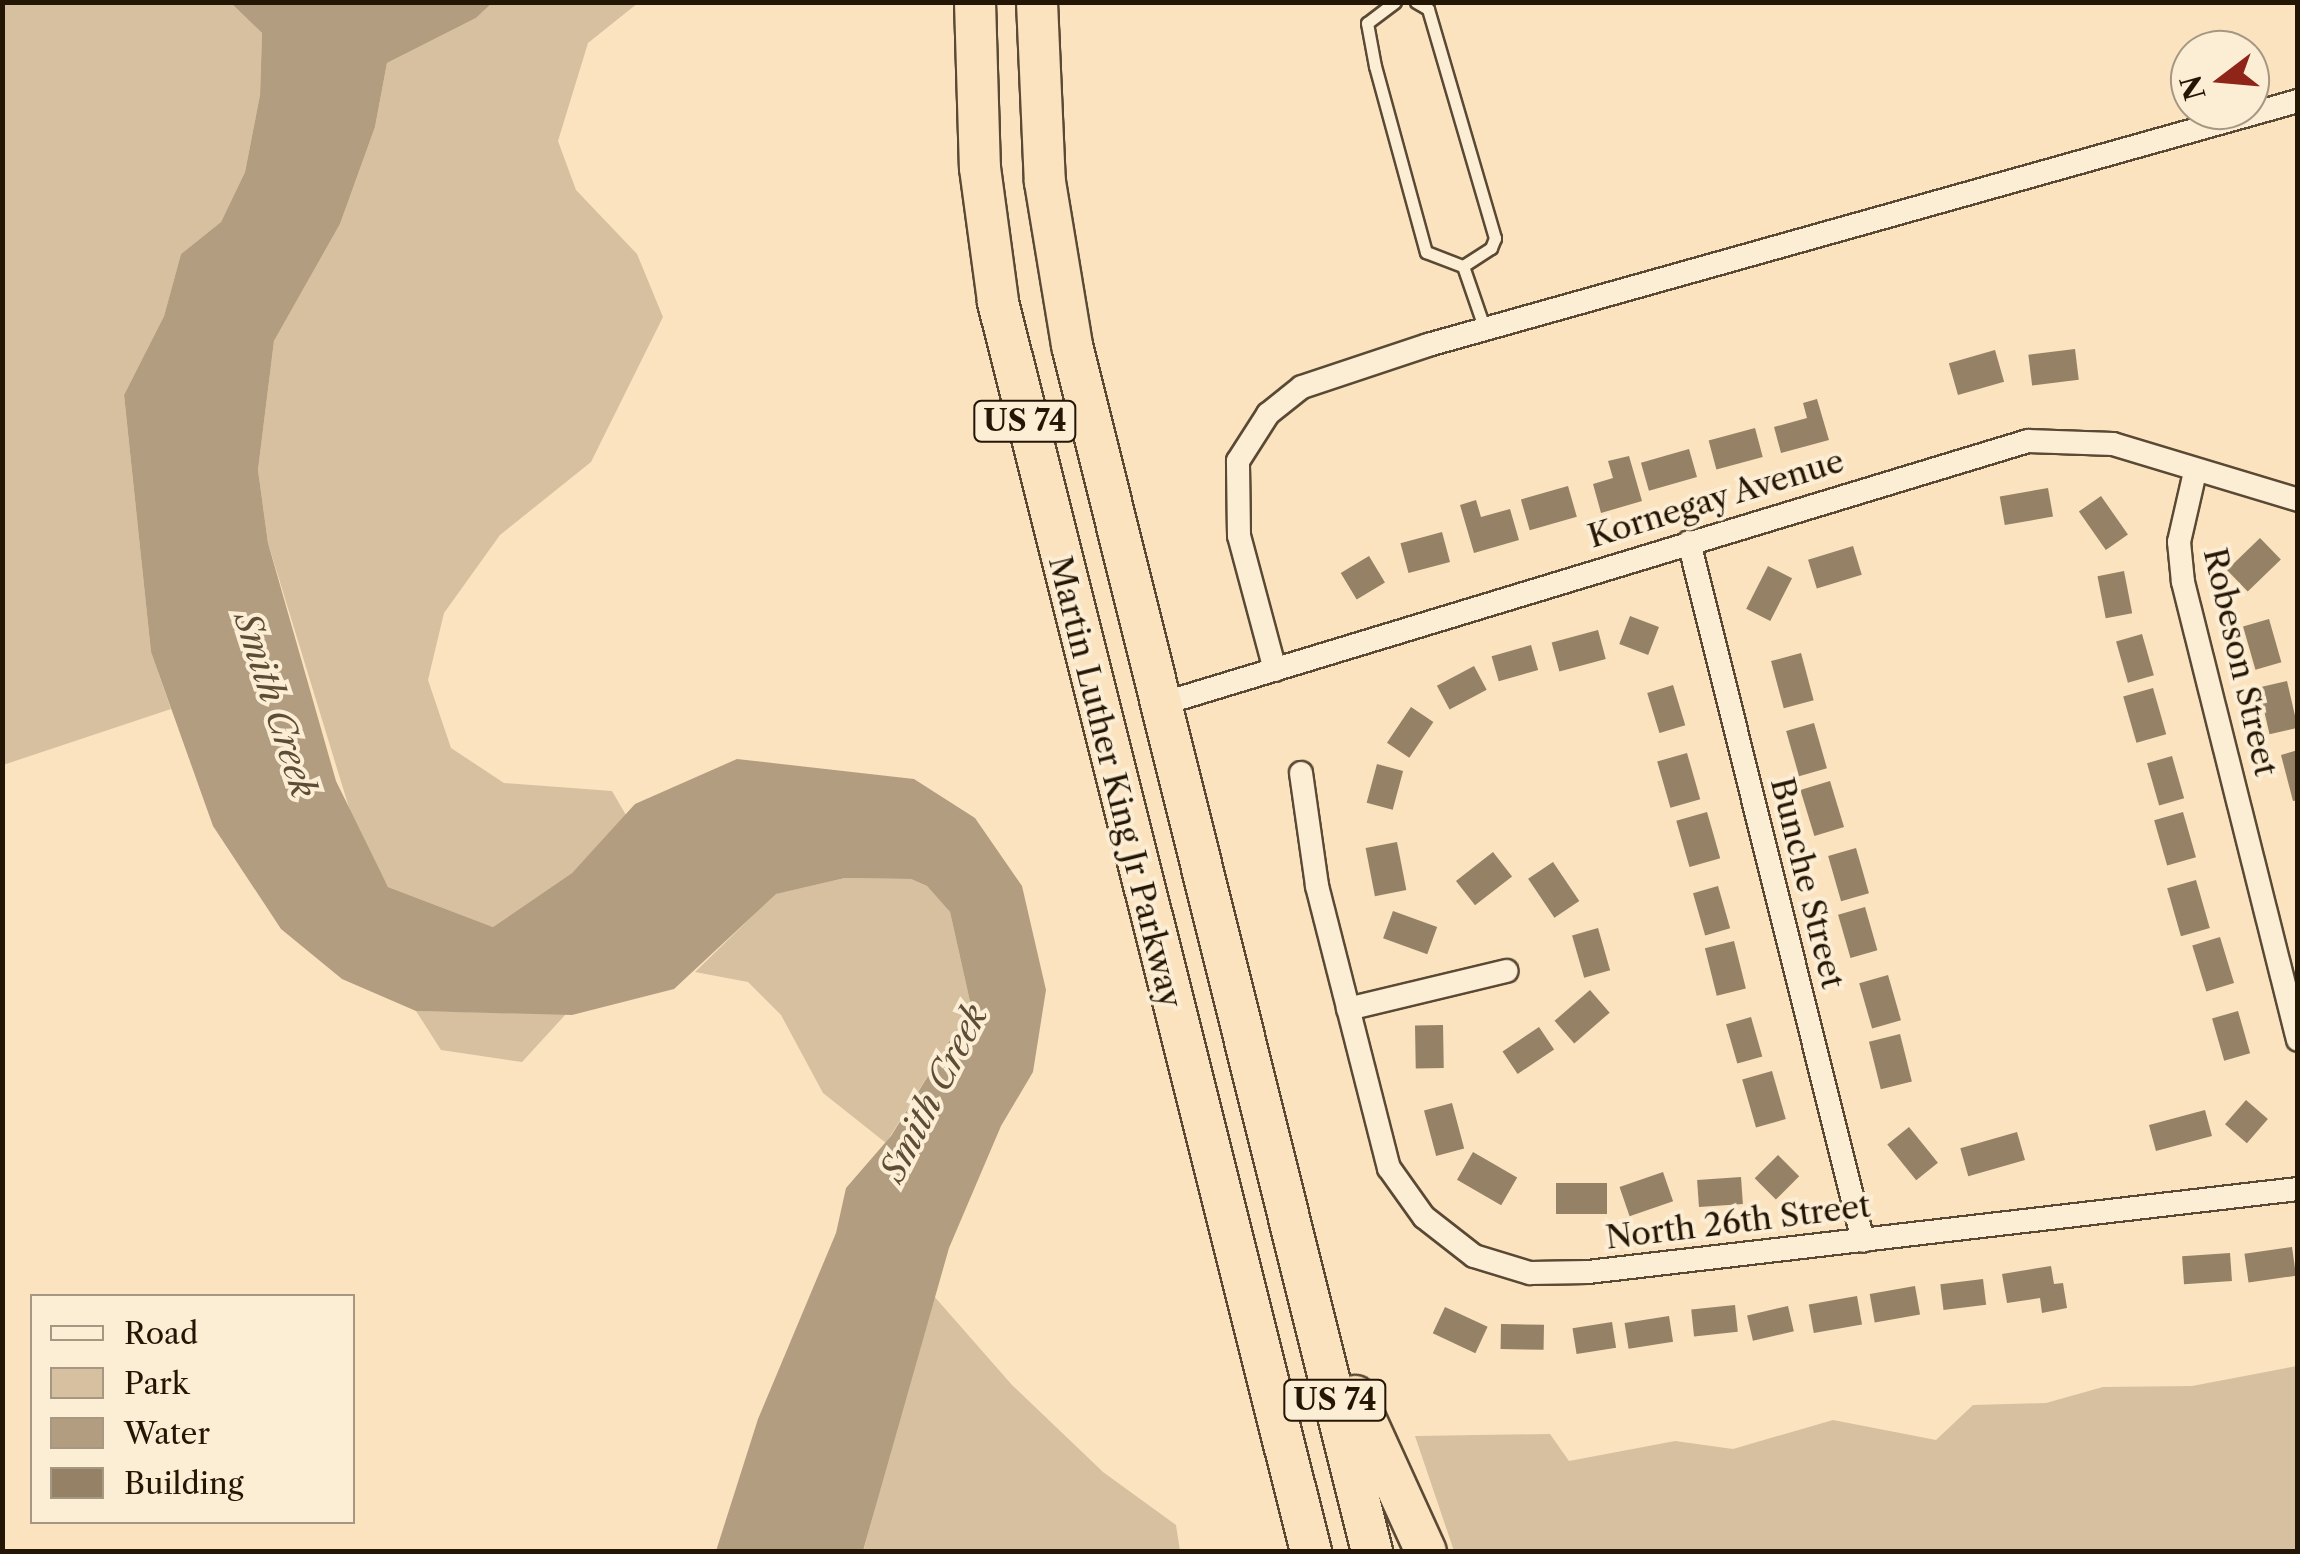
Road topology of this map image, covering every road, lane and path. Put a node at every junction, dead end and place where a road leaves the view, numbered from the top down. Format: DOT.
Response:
graph roads {
  1 [pos="975,2"];
  2 [pos="1037,2"];
  3 [pos="1395,2"];
  4 [pos="1416,2"];
  5 [pos="2298,101"];
  6 [pos="1463,266"];
  7 [pos="1484,330"];
  8 [pos="2196,472"];
  9 [pos="2298,500"];
  10 [pos="1689,542"];
  11 [pos="1276,670"];
  12 [pos="1158,706"];
  13 [pos="1301,773"];
  14 [pos="1506,971"];
  15 [pos="1348,1009"];
  16 [pos="2298,1040"];
  17 [pos="2298,1189"];
  18 [pos="1863,1241"];
  19 [pos="1298,1248"];
  20 [pos="1311,1552"];
  21 [pos="1372,1552"];
  22 [pos="1426,1552"];
  1 -- 20 [label="highway, Martin Luther King Jr Parkway / US 74"];
  2 -- 12 [label="highway, Martin Luther King Jr Parkway / US 74"];
  3 -- 6 [label="lane"];
  4 -- 6 [label="lane"];
  5 -- 7 [label="street"];
  6 -- 7 [label="lane"];
  7 -- 11 [label="street"];
  8 -- 9 [label="street, Kornegay Avenue"];
  8 -- 10 [label="street, Kornegay Avenue"];
  8 -- 16 [label="street, Robeson Street"];
  10 -- 11 [label="street, Kornegay Avenue"];
  10 -- 18 [label="street, Bunche Street"];
  11 -- 12 [label="street, Kornegay Avenue"];
  12 -- 19 [label="highway, Martin Luther King Jr Parkway / US 74"];
  13 -- 15 [label="street"];
  14 -- 15 [label="street"];
  15 -- 18 [label="street, North 26th Street"];
  17 -- 18 [label="street, North 26th Street"];
  19 -- 21 [label="highway, Martin Luther King Jr Parkway / US 74"];
  19 -- 22 [label="highway"];
}
